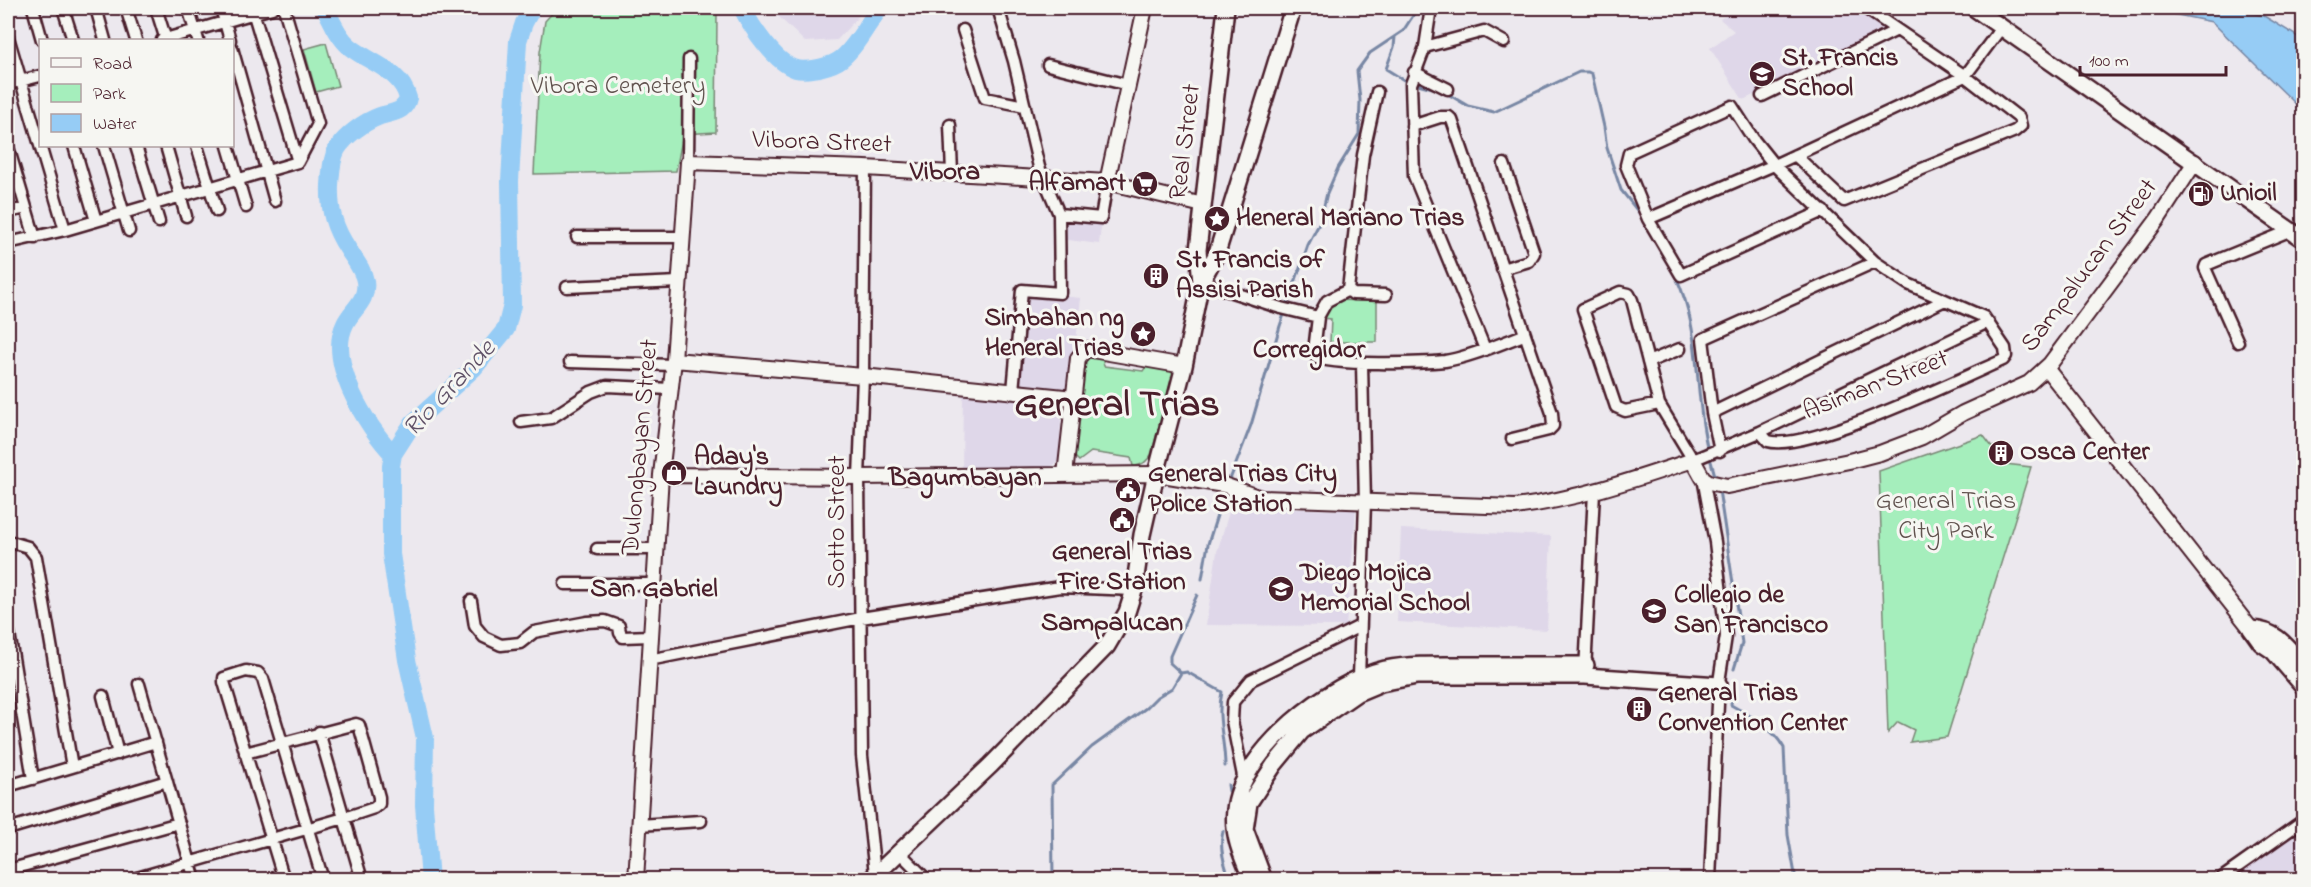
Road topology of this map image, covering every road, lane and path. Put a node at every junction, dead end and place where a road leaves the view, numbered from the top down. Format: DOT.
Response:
graph roads {
  1 [pos="33,8"];
  2 [pos="63,8"];
  3 [pos="96,8"];
  4 [pos="126,8"];
  5 [pos="156,8"];
  6 [pos="188,8"];
  7 [pos="221,8"];
  8 [pos="272,8"];
  9 [pos="284,8"];
  10 [pos="998,8"];
  11 [pos="1146,8"];
  12 [pos="1226,8"];
  13 [pos="1293,8"];
  14 [pos="1431,8"];
  15 [pos="1865,8"];
  16 [pos="1974,8"];
  17 [pos="252,10"];
  18 [pos="225,22"];
  19 [pos="2001,28"];
  20 [pos="963,30"];
  21 [pos="1897,30"];
  22 [pos="197,36"];
  23 [pos="8,37"];
  24 [pos="42,39"];
  25 [pos="73,39"];
  26 [pos="105,39"];
  27 [pos="136,39"];
  28 [pos="165,39"];
  29 [pos="173,39"];
  30 [pos="230,39"];
  31 [pos="1504,42"];
  32 [pos="1425,47"];
  33 [pos="234,55"];
  34 [pos="689,59"];
  35 [pos="1048,65"];
  36 [pos="1414,72"];
  37 [pos="39,76"];
  38 [pos="1965,76"];
  39 [pos="21,81"];
  40 [pos="8,84"];
  41 [pos="1128,85"];
  42 [pos="1448,90"];
  43 [pos="1377,92"];
  44 [pos="1761,96"];
  45 [pos="1025,106"];
  46 [pos="950,125"];
  47 [pos="1412,126"];
  48 [pos="39,142"];
  49 [pos="40,147"];
  50 [pos="74,147"];
  51 [pos="104,147"];
  52 [pos="136,147"];
  53 [pos="166,147"];
  54 [pos="197,147"];
  55 [pos="228,147"];
  56 [pos="8,150"];
  57 [pos="1795,155"];
  58 [pos="298,162"];
  59 [pos="688,162"];
  60 [pos="2195,162"];
  61 [pos="1504,164"];
  62 [pos="1774,165"];
  63 [pos="865,168"];
  64 [pos="267,172"];
  65 [pos="952,173"];
  66 [pos="1044,178"];
  67 [pos="12,179"];
  68 [pos="238,180"];
  69 [pos="1107,182"];
  70 [pos="209,189"];
  71 [pos="181,197"];
  72 [pos="275,201"];
  73 [pos="1203,204"];
  74 [pos="154,205"];
  75 [pos="246,207"];
  76 [pos="26,208"];
  77 [pos="217,211"];
  78 [pos="1823,211"];
  79 [pos="8,212"];
  80 [pos="124,213"];
  81 [pos="1059,214"];
  82 [pos="186,216"];
  83 [pos="1648,219"];
  84 [pos="96,221"];
  85 [pos="159,222"];
  86 [pos="65,230"];
  87 [pos="129,231"];
  88 [pos="2289,231"];
  89 [pos="577,237"];
  90 [pos="682,237"];
  91 [pos="35,238"];
  92 [pos="2304,240"];
  93 [pos="8,243"];
  94 [pos="1875,262"];
  95 [pos="1502,269"];
  96 [pos="679,282"];
  97 [pos="1202,282"];
  98 [pos="567,286"];
  99 [pos="1348,290"];
  100 [pos="1386,295"];
  101 [pos="1945,300"];
  102 [pos="1318,317"];
  103 [pos="1988,322"];
  104 [pos="1524,335"];
  105 [pos="2238,342"];
  106 [pos="1485,349"];
  107 [pos="1680,349"];
  108 [pos="570,362"];
  109 [pos="673,362"];
  110 [pos="1648,362"];
  111 [pos="1362,363"];
  112 [pos="1184,366"];
  113 [pos="2046,368"];
  114 [pos="863,376"];
  115 [pos="670,389"];
  116 [pos="1013,391"];
  117 [pos="1074,398"];
  118 [pos="1659,404"];
  119 [pos="1712,413"];
  120 [pos="521,422"];
  121 [pos="1760,432"];
  122 [pos="1512,439"];
  123 [pos="1720,451"];
  124 [pos="1694,460"];
  125 [pos="1156,474"];
  126 [pos="661,475"];
  127 [pos="1065,475"];
  128 [pos="860,477"];
  129 [pos="1703,478"];
  130 [pos="1594,492"];
  131 [pos="1365,503"];
  132 [pos="8,541"];
  133 [pos="597,549"];
  134 [pos="656,549"];
  135 [pos="565,584"];
  136 [pos="654,584"];
  137 [pos="1134,590"];
  138 [pos="471,601"];
  139 [pos="861,618"];
  140 [pos="1360,626"];
  141 [pos="8,627"];
  142 [pos="2251,629"];
  143 [pos="650,636"];
  144 [pos="649,660"];
  145 [pos="2304,666"];
  146 [pos="1585,671"];
  147 [pos="1359,677"];
  148 [pos="139,684"];
  149 [pos="1719,685"];
  150 [pos="2304,687"];
  151 [pos="103,696"];
  152 [pos="320,732"];
  153 [pos="156,742"];
  154 [pos="282,743"];
  155 [pos="245,753"];
  156 [pos="118,754"];
  157 [pos="72,767"];
  158 [pos="33,779"];
  159 [pos="167,781"];
  160 [pos="1244,781"];
  161 [pos="8,786"];
  162 [pos="344,818"];
  163 [pos="2304,820"];
  164 [pos="701,821"];
  165 [pos="179,823"];
  166 [pos="639,825"];
  167 [pos="8,829"];
  168 [pos="307,829"];
  169 [pos="271,839"];
  170 [pos="899,852"];
  171 [pos="190,862"];
  172 [pos="8,870"];
  173 [pos="153,876"];
  174 [pos="872,877"];
  175 [pos="130,879"];
  176 [pos="195,879"];
  177 [pos="284,879"];
  178 [pos="323,879"];
  179 [pos="362,879"];
  180 [pos="636,879"];
  181 [pos="927,879"];
  182 [pos="1252,879"];
  183 [pos="1263,879"];
  184 [pos="1710,879"];
  185 [pos="2219,879"];
  1 -- 24 [label="street"];
  2 -- 25 [label="street"];
  3 -- 26 [label="street"];
  4 -- 27 [label="street"];
  5 -- 28 [label="street"];
  6 -- 22 [label="street"];
  7 -- 18 [label="street"];
  8 -- 17 [label="street"];
  9 -- 58 [label="street"];
  10 -- 45 [label="street"];
  11 -- 41 [label="street"];
  12 -- 73 [label="main road, Real Street"];
  13 -- 97 [label="main road"];
  14 -- 32 [label="street"];
  15 -- 21 [label="street"];
  16 -- 19 [label="main road"];
  17 -- 18 [label="street"];
  17 -- 58 [label="street"];
  18 -- 22 [label="street"];
  18 -- 30 [label="street"];
  19 -- 38 [label="street"];
  19 -- 60 [label="main road"];
  20 -- 45 [label="street"];
  21 -- 38 [label="street"];
  21 -- 44 [label="street"];
  22 -- 29 [label="street"];
  23 -- 39 [label="street"];
  31 -- 32 [label="street"];
  32 -- 36 [label="street"];
  33 -- 64 [label="street"];
  34 -- 59 [label="street"];
  35 -- 41 [label="street"];
  36 -- 42 [label="street"];
  36 -- 47 [label="street"];
  37 -- 39 [label="street"];
  38 -- 57 [label="street"];
  38 -- 57 [label="street"];
  39 -- 40 [label="street"];
  39 -- 48 [label="street"];
  41 -- 69 [label="street"];
  43 -- 99 [label="street"];
  45 -- 66 [label="street"];
  46 -- 65 [label="street"];
  47 -- 95 [label="street"];
  47 -- 106 [label="street"];
  49 -- 86 [label="street"];
  50 -- 84 [label="street"];
  51 -- 80 [label="street"];
  52 -- 74 [label="street"];
  53 -- 71 [label="street"];
  54 -- 70 [label="street"];
  55 -- 68 [label="street"];
  56 -- 67 [label="street"];
  57 -- 62 [label="street"];
  58 -- 64 [label="street"];
  59 -- 63 [label="street, Vibora Street"];
  59 -- 90 [label="street, Dulongbayan Street"];
  60 -- 88 [label="main road"];
  60 -- 113 [label="street, Sampalucan Street"];
  61 -- 95 [label="street"];
  62 -- 78 [label="street"];
  62 -- 83 [label="street"];
  62 -- 83 [label="street"];
  63 -- 65 [label="street, Vibora Street"];
  63 -- 114 [label="street, Sotto Street"];
  64 -- 68 [label="street"];
  64 -- 72 [label="street"];
  65 -- 66 [label="street, Vibora Street"];
  66 -- 69 [label="street, Vibora Street"];
  66 -- 81 [label="street"];
  67 -- 76 [label="street"];
  68 -- 70 [label="street"];
  68 -- 75 [label="street"];
  69 -- 73 [label="street, Vibora Street"];
  69 -- 81 [label="street"];
  70 -- 71 [label="street"];
  70 -- 77 [label="street"];
  71 -- 74 [label="street"];
  71 -- 82 [label="street"];
  73 -- 97 [label="main road, Real Street"];
  74 -- 80 [label="street"];
  74 -- 85 [label="street"];
  76 -- 79 [label="street"];
  76 -- 91 [label="street"];
  78 -- 83 [label="street"];
  78 -- 94 [label="street"];
  80 -- 84 [label="street"];
  80 -- 87 [label="street"];
  81 -- 116 [label="street"];
  84 -- 86 [label="street"];
  86 -- 91 [label="street"];
  88 -- 92 [label="main road"];
  88 -- 105 [label="street"];
  89 -- 90 [label="street"];
  90 -- 96 [label="street, Dulongbayan Street"];
  91 -- 93 [label="street"];
  94 -- 101 [label="street"];
  94 -- 119 [label="street"];
  95 -- 104 [label="street"];
  96 -- 98 [label="street"];
  96 -- 109 [label="street, Dulongbayan Street"];
  97 -- 102 [label="street"];
  97 -- 112 [label="main road"];
  99 -- 100 [label="street"];
  99 -- 102 [label="street"];
  101 -- 103 [label="street"];
  101 -- 119 [label="street"];
  102 -- 111 [label="street"];
  103 -- 121 [label="street"];
  103 -- 121 [label="street, Asiman Street"];
  104 -- 106 [label="street"];
  104 -- 122 [label="street"];
  106 -- 111 [label="street"];
  107 -- 110 [label="street"];
  108 -- 109 [label="street"];
  109 -- 114 [label="street"];
  109 -- 115 [label="street, Dulongbayan Street"];
  110 -- 118 [label="street"];
  110 -- 118 [label="street"];
  111 -- 131 [label="street"];
  112 -- 117 [label="street"];
  112 -- 125 [label="main road"];
  113 -- 129 [label="street, Sampalucan Street"];
  113 -- 142 [label="street"];
  114 -- 116 [label="street"];
  114 -- 128 [label="street, Sotto Street"];
  115 -- 120 [label="street"];
  115 -- 126 [label="street, Dulongbayan Street"];
  116 -- 117 [label="street"];
  117 -- 127 [label="street"];
  118 -- 124 [label="street"];
  119 -- 123 [label="street"];
  121 -- 123 [label="street"];
  123 -- 124 [label="street"];
  124 -- 129 [label="street"];
  124 -- 130 [label="street"];
  125 -- 127 [label="street"];
  125 -- 131 [label="street"];
  125 -- 137 [label="main road"];
  126 -- 128 [label="street"];
  126 -- 134 [label="street, Dulongbayan Street"];
  127 -- 128 [label="street"];
  128 -- 139 [label="street, Sotto Street"];
  129 -- 149 [label="street"];
  130 -- 131 [label="street"];
  130 -- 146 [label="street"];
  131 -- 140 [label="street"];
  132 -- 157 [label="street"];
  133 -- 134 [label="street"];
  134 -- 136 [label="street, Dulongbayan Street"];
  135 -- 136 [label="street"];
  136 -- 143 [label="street, Dulongbayan Street"];
  137 -- 139 [label="street"];
  137 -- 170 [label="main road"];
  138 -- 143 [label="street"];
  139 -- 144 [label="street"];
  139 -- 174 [label="street, Sotto Street"];
  140 -- 147 [label="street"];
  140 -- 160 [label="street"];
  141 -- 158 [label="street"];
  142 -- 145 [label="main road"];
  142 -- 150 [label="main road"];
  143 -- 144 [label="street, Dulongbayan Street"];
  144 -- 166 [label="street, Dulongbayan Street"];
  146 -- 147 [label="main road"];
  146 -- 149 [label="main road"];
  146 -- 183 [label="main road"];
  147 -- 160 [label="main road"];
  148 -- 153 [label="street"];
  149 -- 184 [label="street"];
  151 -- 156 [label="street"];
  152 -- 154 [label="street"];
  152 -- 162 [label="street"];
  152 -- 162 [label="street"];
  153 -- 156 [label="street"];
  153 -- 159 [label="street"];
  154 -- 155 [label="street"];
  154 -- 155 [label="street"];
  154 -- 168 [label="street"];
  155 -- 169 [label="street"];
  156 -- 157 [label="street"];
  157 -- 158 [label="street"];
  158 -- 161 [label="street"];
  159 -- 165 [label="street"];
  159 -- 167 [label="street"];
  160 -- 182 [label="main road"];
  162 -- 168 [label="street"];
  162 -- 179 [label="street"];
  163 -- 185 [label="street"];
  164 -- 166 [label="street"];
  165 -- 171 [label="street"];
  165 -- 172 [label="street"];
  166 -- 180 [label="street, Dulongbayan Street"];
  168 -- 169 [label="street"];
  168 -- 178 [label="street"];
  169 -- 171 [label="street"];
  169 -- 177 [label="street"];
  170 -- 174 [label="main road"];
  170 -- 181 [label="street"];
  171 -- 173 [label="street"];
  171 -- 176 [label="street"];
  173 -- 175 [label="street"];
}
